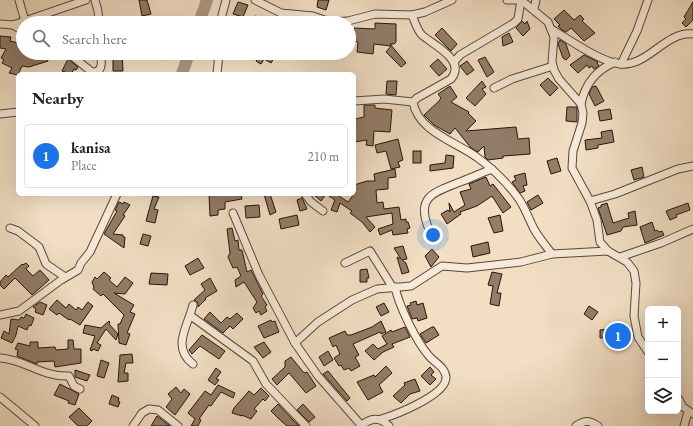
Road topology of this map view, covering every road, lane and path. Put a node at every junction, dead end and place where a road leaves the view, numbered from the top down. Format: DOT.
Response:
graph roads {
  1 [pos="18,0"];
  2 [pos="86,0"];
  3 [pos="95,0"];
  4 [pos="226,0"];
  5 [pos="255,0"];
  6 [pos="452,0"];
  7 [pos="507,0"];
  8 [pos="521,0"];
  9 [pos="536,0"];
  10 [pos="648,0"];
  11 [pos="437,3"];
  12 [pos="534,9"];
  13 [pos="23,16"];
  14 [pos="40,16"];
  15 [pos="98,16"];
  16 [pos="222,16"];
  17 [pos="313,16"];
  18 [pos="412,16"];
  19 [pos="356,19"];
  20 [pos="0,24"];
  21 [pos="16,24"];
  22 [pos="13,25"];
  23 [pos="16,27"];
  24 [pos="551,29"];
  25 [pos="693,34"];
  26 [pos="77,60"];
  27 [pos="102,60"];
  28 [pos="219,60"];
  29 [pos="454,62"];
  30 [pos="618,63"];
  31 [pos="553,66"];
  32 [pos="92,72"];
  33 [pos="97,72"];
  34 [pos="217,72"];
  35 [pos="494,88"];
  36 [pos="356,101"];
  37 [pos="413,102"];
  38 [pos="581,104"];
  39 [pos="16,112"];
  40 [pos="0,114"];
  41 [pos="693,166"];
  42 [pos="492,169"];
  43 [pos="116,196"];
  44 [pos="306,196"];
  45 [pos="590,201"];
  46 [pos="323,211"];
  47 [pos="233,213"];
  48 [pos="428,227"];
  49 [pos="10,228"];
  50 [pos="693,228"];
  51 [pos="608,251"];
  52 [pos="552,254"];
  53 [pos="620,257"];
  54 [pos="345,263"];
  55 [pos="65,277"];
  56 [pos="394,288"];
  57 [pos="193,305"];
  58 [pos="0,315"];
  59 [pos="191,316"];
  60 [pos="295,343"];
  61 [pos="645,348"];
  62 [pos="0,358"];
  63 [pos="193,364"];
  64 [pos="80,389"];
  65 [pos="0,397"];
  66 [pos="681,402"];
  67 [pos="690,413"];
  68 [pos="381,419"];
  69 [pos="35,426"];
  70 [pos="133,426"];
  71 [pos="178,426"];
  72 [pos="306,426"];
  73 [pos="361,426"];
  74 [pos="388,426"];
  75 [pos="576,426"];
  76 [pos="598,426"];
  77 [pos="684,426"];
  1 -- 13 [label="street"];
  2 -- 14 [label="street"];
  3 -- 15 [label="street"];
  4 -- 16 [label="street"];
  5 -- 17 [label="street"];
  6 -- 11 [label="street"];
  7 -- 8 [label="street"];
  8 -- 12 [label="street"];
  8 -- 29 [label="street"];
  9 -- 12 [label="street"];
  10 -- 30 [label="street"];
  11 -- 18 [label="street"];
  12 -- 24 [label="street"];
  18 -- 19 [label="street"];
  18 -- 29 [label="street"];
  20 -- 22 [label="street"];
  21 -- 22 [label="street"];
  22 -- 23 [label="street"];
  24 -- 30 [label="street"];
  24 -- 31 [label="street"];
  25 -- 30 [label="street"];
  26 -- 32 [label="street"];
  27 -- 33 [label="street"];
  28 -- 34 [label="street"];
  29 -- 37 [label="street"];
  30 -- 38 [label="street"];
  31 -- 35 [label="street"];
  31 -- 38 [label="street"];
  36 -- 37 [label="street"];
  37 -- 42 [label="street"];
  38 -- 45 [label="street"];
  39 -- 40 [label="street"];
  41 -- 45 [label="street"];
  42 -- 48 [label="street"];
  42 -- 52 [label="street"];
  43 -- 55 [label="street"];
  44 -- 46 [label="street"];
  45 -- 51 [label="street"];
  47 -- 60 [label="street"];
  49 -- 55 [label="street"];
  50 -- 53 [label="street"];
  51 -- 52 [label="street"];
  51 -- 53 [label="street"];
  52 -- 56 [label="street"];
  53 -- 61 [label="street"];
  54 -- 56 [label="street"];
  55 -- 58 [label="street"];
  56 -- 60 [label="street"];
  56 -- 68 [label="street"];
  57 -- 59 [label="street"];
  59 -- 63 [label="street"];
  59 -- 72 [label="street"];
  60 -- 73 [label="street"];
  62 -- 64 [label="street"];
  65 -- 69 [label="street"];
  66 -- 67 [label="street"];
  67 -- 77 [label="street"];
  68 -- 73 [label="street"];
  68 -- 74 [label="street"];
  70 -- 71 [label="street"];
  75 -- 76 [label="street"];
}
